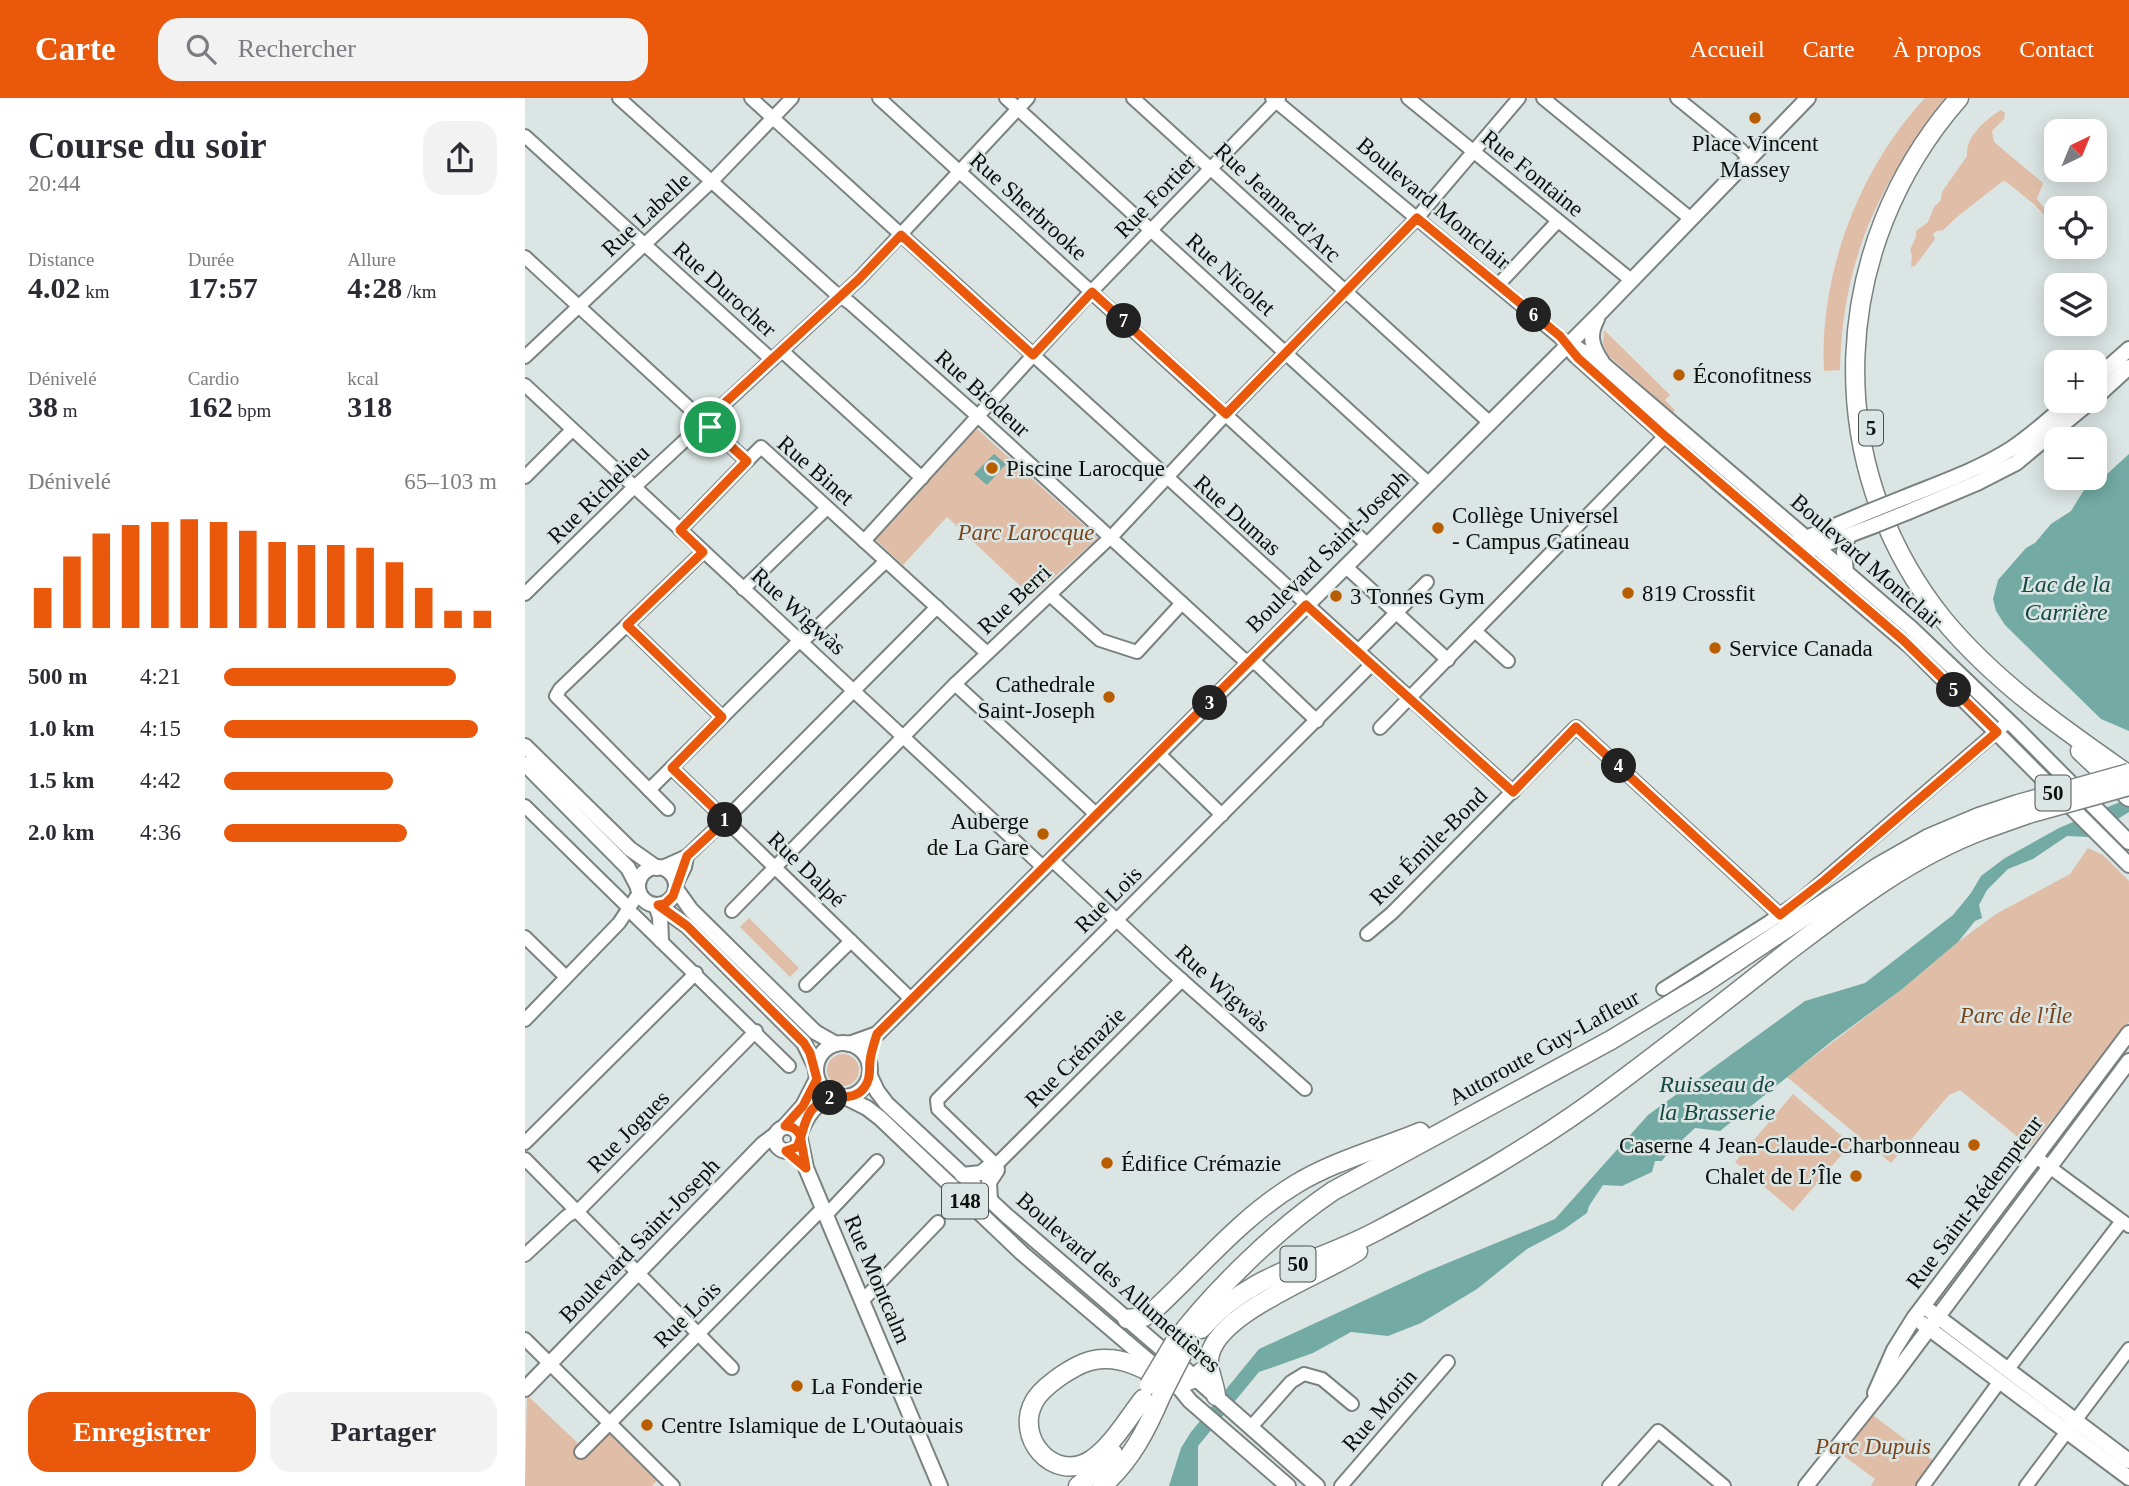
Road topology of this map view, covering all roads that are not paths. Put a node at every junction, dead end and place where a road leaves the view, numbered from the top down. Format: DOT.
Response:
graph roads {
  1 [pos="619,98"];
  2 [pos="751,98"];
  3 [pos="792,98"];
  4 [pos="879,98"];
  5 [pos="1006,98"];
  6 [pos="1028,98"];
  7 [pos="1133,98"];
  8 [pos="1408,98"];
  9 [pos="1519,98"];
  10 [pos="1543,98"];
  11 [pos="1677,98"];
  12 [pos="1808,98"];
  13 [pos="1959,98"];
  14 [pos="1975,98"];
  15 [pos="1275,99"];
  16 [pos="1018,109"];
  17 [pos="773,118"];
  18 [pos="525,135"];
  19 [pos="1473,151"];
  20 [pos="1749,159"];
  21 [pos="1210,169"];
  22 [pos="960,172"];
  23 [pos="712,181"];
  24 [pos="1417,218"];
  25 [pos="1691,219"];
  26 [pos="1559,220"];
  27 [pos="1151,230"];
  28 [pos="901,235"];
  29 [pos="644,244"];
  30 [pos="525,257"];
  31 [pos="1631,280"];
  32 [pos="1498,285"];
  33 [pos="1092,292"];
  34 [pos="1345,292"];
  35 [pos="840,296"];
  36 [pos="578,306"];
  37 [pos="1602,311"];
  38 [pos="1568,344"];
  39 [pos="2129,349"];
  40 [pos="782,351"];
  41 [pos="1286,354"];
  42 [pos="1033,355"];
  43 [pos="525,357"];
  44 [pos="772,360"];
  45 [pos="1602,363"];
  46 [pos="2107,368"];
  47 [pos="2129,368"];
  48 [pos="525,385"];
  49 [pos="2107,387"];
  50 [pos="2056,413"];
  51 [pos="2076,413"];
  52 [pos="1226,414"];
  53 [pos="977,416"];
  54 [pos="704,422"];
  55 [pos="1489,422"];
  56 [pos="1676,424"];
  57 [pos="572,430"];
  58 [pos="1665,436"];
  59 [pos="747,461"];
  60 [pos="525,477"];
  61 [pos="922,478"];
  62 [pos="1167,478"];
  63 [pos="1427,482"];
  64 [pos="633,488"];
  65 [pos="1905,505"];
  66 [pos="827,508"];
  67 [pos="1871,519"];
  68 [pos="680,530"];
  69 [pos="1848,536"];
  70 [pos="1110,538"];
  71 [pos="863,541"];
  72 [pos="1367,544"];
  73 [pos="1804,545"];
  74 [pos="703,552"];
  75 [pos="886,561"];
  76 [pos="1345,566"];
  77 [pos="1846,573"];
  78 [pos="1427,582"];
  79 [pos="743,589"];
  80 [pos="525,594"];
  81 [pos="1050,595"];
  82 [pos="1182,603"];
  83 [pos="1306,605"];
  84 [pos="937,607"];
  85 [pos="1396,612"];
  86 [pos="627,625"];
  87 [pos="1475,631"];
  88 [pos="802,641"];
  89 [pos="1358,651"];
  90 [pos="987,653"];
  91 [pos="1448,660"];
  92 [pos="1508,661"];
  93 [pos="1251,662"];
  94 [pos="1372,664"];
  95 [pos="955,684"];
  96 [pos="853,690"];
  97 [pos="1410,699"];
  98 [pos="722,717"];
  99 [pos="1317,721"];
  100 [pos="2009,721"];
  101 [pos="1380,728"];
  102 [pos="1997,732"];
  103 [pos="904,737"];
  104 [pos="525,746"];
  105 [pos="1159,754"];
  106 [pos="2129,761"];
  107 [pos="525,764"];
  108 [pos="672,768"];
  109 [pos="2126,783"];
  110 [pos="649,790"];
  111 [pos="1513,792"];
  112 [pos="525,806"];
  113 [pos="668,809"];
  114 [pos="1097,815"];
  115 [pos="1222,815"];
  116 [pos="726,820"];
  117 [pos="1981,823"];
  118 [pos="2124,837"];
  119 [pos="687,856"];
  120 [pos="1048,864"];
  121 [pos="2129,865"];
  122 [pos="775,867"];
  123 [pos="658,868"];
  124 [pos="676,887"];
  125 [pos="639,890"];
  126 [pos="656,905"];
  127 [pos="631,911"];
  128 [pos="732,911"];
  129 [pos="1780,915"];
  130 [pos="1116,920"];
  131 [pos="1367,934"];
  132 [pos="525,937"];
  133 [pos="661,940"];
  134 [pos="851,941"];
  135 [pos="695,973"];
  136 [pos="566,977"];
  137 [pos="1182,980"];
  138 [pos="806,985"];
  139 [pos="1663,989"];
  140 [pos="912,1000"];
  141 [pos="525,1020"];
  142 [pos="756,1031"];
  143 [pos="2129,1033"];
  144 [pos="877,1034"];
  145 [pos="842,1044"];
  146 [pos="2129,1061"];
  147 [pos="789,1066"];
  148 [pos="870,1069"];
  149 [pos="816,1074"];
  150 [pos="1305,1089"];
  151 [pos="1520,1090"];
  152 [pos="840,1097"];
  153 [pos="780,1131"];
  154 [pos="800,1137"];
  155 [pos="525,1143"];
  156 [pos="784,1150"];
  157 [pos="756,1153"];
  158 [pos="2036,1157"];
  159 [pos="525,1159"];
  160 [pos="877,1161"];
  161 [pos="996,1165"];
  162 [pos="2050,1167"];
  163 [pos="806,1168"];
  164 [pos="962,1175"];
  165 [pos="990,1201"];
  166 [pos="1430,1201"];
  167 [pos="576,1211"];
  168 [pos="825,1211"];
  169 [pos="938,1222"];
  170 [pos="2125,1224"];
  171 [pos="525,1255"];
  172 [pos="638,1273"];
  173 [pos="863,1300"];
  174 [pos="1919,1312"];
  175 [pos="1127,1319"];
  176 [pos="1933,1322"];
  177 [pos="698,1333"];
  178 [pos="525,1339"];
  179 [pos="1179,1347"];
  180 [pos="2129,1349"];
  181 [pos="1448,1362"];
  182 [pos="550,1364"];
  183 [pos="1209,1365"];
  184 [pos="732,1368"];
  185 [pos="2004,1375"];
  186 [pos="1195,1378"];
  187 [pos="525,1389"];
  188 [pos="1158,1391"];
  189 [pos="1214,1392"];
  190 [pos="1352,1404"];
  191 [pos="1869,1407"];
  192 [pos="610,1422"];
  193 [pos="2071,1426"];
  194 [pos="1251,1427"];
  195 [pos="581,1452"];
  196 [pos="2129,1461"];
  197 [pos="2129,1478"];
  198 [pos="1931,1483"];
  199 [pos="673,1486"];
  200 [pos="940,1486"];
  201 [pos="1078,1486"];
  202 [pos="1103,1486"];
  203 [pos="1288,1486"];
  204 [pos="1317,1486"];
  205 [pos="1341,1486"];
  206 [pos="1609,1486"];
  207 [pos="1724,1486"];
  208 [pos="1806,1486"];
  209 [pos="2026,1486"];
  1 -- 23 [label="street, Rue Brodeur"];
  2 -- 17 [label="street, Rue Dumas"];
  3 -- 17 [label="street, Rue Labelle"];
  4 -- 22 [label="street, Rue Sherbrooke"];
  5 -- 16 [label="street, Rue Nicolet"];
  6 -- 16 [label="street, Rue Richelieu"];
  7 -- 21 [label="street, Rue Jeanne-d'Arc"];
  8 -- 19 [label="street, Rue Fontaine"];
  9 -- 19 [label="street, Rue Berri"];
  10 -- 25 [label="street"];
  11 -- 20 [label="street"];
  12 -- 20 [label="main road, Boulevard Saint-Joseph"];
  13 -- 109 [label="highway, 5"];
  14 -- 106 [label="highway, 5"];
  15 -- 21 [label="street, Rue Fortier"];
  15 -- 24 [label="street, Boulevard Montclair"];
  16 -- 22 [label="street, Rue Richelieu"];
  16 -- 27 [label="street, Rue Nicolet"];
  17 -- 23 [label="street, Rue Labelle"];
  17 -- 28 [label="street, Rue Dumas"];
  18 -- 29 [label="street, Rue Durocher"];
  19 -- 24 [label="street, Rue Berri"];
  19 -- 26 [label="street, Rue Fontaine"];
  20 -- 25 [label="main road, Boulevard Saint-Joseph"];
  21 -- 27 [label="street, Rue Fortier"];
  21 -- 34 [label="street, Rue Jeanne-d'Arc"];
  22 -- 28 [label="street, Rue Richelieu"];
  22 -- 33 [label="street, Rue Sherbrooke"];
  23 -- 29 [label="street, Rue Labelle"];
  23 -- 35 [label="street, Rue Brodeur"];
  24 -- 32 [label="street, Boulevard Montclair"];
  24 -- 34 [label="street, Rue Berri"];
  25 -- 31 [label="main road, Boulevard Saint-Joseph"];
  26 -- 31 [label="street, Rue Fontaine"];
  26 -- 32 [label="street"];
  27 -- 33 [label="street, Rue Fortier"];
  27 -- 41 [label="street, Rue Nicolet"];
  28 -- 35 [label="street, Rue Richelieu"];
  28 -- 42 [label="street, Rue Dumas"];
  29 -- 36 [label="street, Rue Labelle"];
  29 -- 44 [label="street, Rue Durocher"];
  30 -- 36 [label="street, Rue Binet"];
  31 -- 37 [label="main road, Boulevard Saint-Joseph"];
  32 -- 38 [label="street, Boulevard Montclair"];
  33 -- 42 [label="street, Rue Fortier"];
  33 -- 52 [label="street, Rue Sherbrooke"];
  34 -- 41 [label="street, Rue Berri"];
  34 -- 55 [label="street, Rue Jeanne-d'Arc"];
  35 -- 40 [label="street, Rue Richelieu"];
  35 -- 53 [label="street, Rue Brodeur"];
  36 -- 43 [label="street, Rue Labelle"];
  36 -- 54 [label="street, Rue Binet"];
  37 -- 38 [label="main road, Boulevard Saint-Joseph"];
  37 -- 45 [label="main road"];
  38 -- 45 [label="main road, Boulevard Montclair"];
  38 -- 55 [label="main road, Boulevard Saint-Joseph"];
  38 -- 58 [label="main road, Boulevard Montclair"];
  39 -- 46 [label="main road"];
  40 -- 44 [label="street, Rue Richelieu"];
  40 -- 61 [label="street, Rue Durocher"];
  41 -- 52 [label="street, Rue Berri"];
  41 -- 63 [label="street, Rue Nicolet"];
  42 -- 53 [label="street, Rue Fortier"];
  42 -- 62 [label="street, Rue Dumas"];
  44 -- 54 [label="street, Rue Richelieu"];
  45 -- 56 [label="main road, Boulevard Montclair"];
  47 -- 49 [label="main road"];
  48 -- 57 [label="street, Rue Wìgwàs"];
  50 -- 65 [label="main road"];
  51 -- 65 [label="main road"];
  52 -- 62 [label="street, Rue Berri"];
  52 -- 72 [label="street, Rue Sherbrooke"];
  53 -- 61 [label="street, Rue Fortier"];
  53 -- 70 [label="street, Rue Brodeur"];
  54 -- 59 [label="street, Rue Binet"];
  54 -- 64 [label="street, Rue Richelieu"];
  55 -- 63 [label="main road, Boulevard Saint-Joseph"];
  56 -- 58 [label="street"];
  56 -- 73 [label="main road, Boulevard Montclair"];
  57 -- 60 [label="street"];
  57 -- 64 [label="street, Rue Wìgwàs"];
  58 -- 73 [label="main road, Boulevard Montclair"];
  58 -- 87 [label="street"];
  59 -- 66 [label="street, Rue Binet"];
  59 -- 68 [label="street"];
  61 -- 71 [label="street, Rue Fortier"];
  62 -- 70 [label="street, Rue Berri"];
  62 -- 83 [label="street, Rue Dumas"];
  63 -- 72 [label="main road, Boulevard Saint-Joseph"];
  64 -- 68 [label="street, Rue Wìgwàs"];
  64 -- 80 [label="street, Rue Richelieu"];
  65 -- 67 [label="main road, bridge"];
  66 -- 71 [label="street, Rue Binet"];
  66 -- 79 [label="street"];
  67 -- 69 [label="main road"];
  67 -- 73 [label="main road"];
  68 -- 74 [label="street, Rue Wìgwàs"];
  69 -- 73 [label="main road"];
  69 -- 77 [label="main road"];
  70 -- 81 [label="street, Rue Berri"];
  70 -- 82 [label="street, Rue Brodeur"];
  71 -- 75 [label="street, Rue Binet"];
  72 -- 76 [label="main road, Boulevard Saint-Joseph"];
  73 -- 77 [label="main road, Boulevard Montclair"];
  73 -- 102 [label="main road, Boulevard Montclair"];
  74 -- 79 [label="street, Rue Wìgwàs"];
  74 -- 86 [label="street"];
  75 -- 84 [label="street, Rue Binet"];
  75 -- 88 [label="street"];
  76 -- 83 [label="main road, Boulevard Saint-Joseph"];
  76 -- 85 [label="street"];
  77 -- 100 [label="main road, Boulevard Montclair"];
  78 -- 85 [label="street"];
  79 -- 88 [label="street, Rue Wìgwàs"];
  81 -- 82 [label="street"];
  81 -- 90 [label="street, Rue Berri"];
  82 -- 93 [label="street, Rue Brodeur"];
  83 -- 89 [label="street, Rue Dumas"];
  83 -- 93 [label="main road, Boulevard Saint-Joseph"];
  84 -- 90 [label="street, Rue Binet"];
  84 -- 96 [label="street"];
  85 -- 89 [label="street"];
  85 -- 91 [label="street"];
  86 -- 98 [label="street"];
  86 -- 110 [label="street"];
  87 -- 91 [label="street"];
  87 -- 92 [label="street"];
  88 -- 96 [label="street, Rue Wìgwàs"];
  88 -- 98 [label="street"];
  89 -- 94 [label="street, Rue Dumas"];
  90 -- 95 [label="street, Rue Berri"];
  91 -- 97 [label="street"];
  93 -- 99 [label="street, Rue Brodeur"];
  93 -- 105 [label="main road, Boulevard Saint-Joseph"];
  94 -- 97 [label="street, Rue Dumas"];
  94 -- 99 [label="street, Rue Lois"];
  95 -- 103 [label="street, Rue Berri"];
  95 -- 114 [label="street"];
  96 -- 103 [label="street, Rue Wìgwàs"];
  96 -- 116 [label="street"];
  97 -- 101 [label="street"];
  97 -- 111 [label="street, Rue Dumas"];
  98 -- 108 [label="street"];
  99 -- 115 [label="street, Rue Lois"];
  100 -- 102 [label="street"];
  100 -- 118 [label="main road, Boulevard Montclair"];
  102 -- 121 [label="main road, Boulevard Montclair"];
  102 -- 129 [label="street"];
  103 -- 120 [label="street, Rue Wìgwàs"];
  103 -- 122 [label="street, Rue Berri"];
  104 -- 123 [label="main road"];
  105 -- 114 [label="main road, Boulevard Saint-Joseph"];
  105 -- 115 [label="street"];
  107 -- 125 [label="main road"];
  108 -- 110 [label="street"];
  108 -- 116 [label="street, Rue Dalpé"];
  109 -- 117 [label="highway, Autoroute Guy-Lafleur / 50, bridge"];
  110 -- 113 [label="street"];
  111 -- 129 [label="street, Rue Émile-Bond"];
  111 -- 131 [label="street, Rue Émile-Bond"];
  112 -- 127 [label="street"];
  114 -- 120 [label="main road, Boulevard Saint-Joseph"];
  115 -- 130 [label="street, Rue Lois"];
  116 -- 119 [label="street"];
  116 -- 122 [label="street, Rue Dalpé"];
  117 -- 151 [label="highway, Autoroute Guy-Lafleur / 50"];
  117 -- 166 [label="highway, Autoroute Guy-Lafleur / 50"];
  119 -- 123 [label="street"];
  119 -- 124 [label="street"];
  120 -- 130 [label="street, Rue Wìgwàs"];
  120 -- 140 [label="main road, Boulevard Saint-Joseph"];
  122 -- 128 [label="street, Rue Berri"];
  122 -- 134 [label="street, Rue Dalpé"];
  123 -- 124 [label="main road"];
  123 -- 125 [label="main road"];
  124 -- 126 [label="main road"];
  124 -- 145 [label="main road"];
  125 -- 126 [label="main road"];
  125 -- 127 [label="street"];
  126 -- 127 [label="street"];
  126 -- 133 [label="main road"];
  126 -- 149 [label="main road"];
  127 -- 133 [label="street"];
  127 -- 136 [label="street"];
  129 -- 139 [label="street"];
  130 -- 137 [label="street, Rue Wìgwàs"];
  130 -- 161 [label="street, Rue Lois"];
  132 -- 136 [label="street"];
  133 -- 135 [label="street"];
  134 -- 138 [label="street"];
  134 -- 140 [label="street, Rue Dalpé"];
  135 -- 142 [label="street"];
  135 -- 155 [label="street"];
  136 -- 141 [label="street"];
  137 -- 150 [label="street, Rue Wìgwàs"];
  137 -- 161 [label="street, Rue Crémazie"];
  140 -- 144 [label="main road, Boulevard Saint-Joseph"];
  142 -- 147 [label="street"];
  142 -- 167 [label="street, Rue Jogues"];
  143 -- 158 [label="main road, Rue Saint-Rédempteur"];
  144 -- 145 [label="main road, Boulevard Saint-Joseph"];
  144 -- 148 [label="main road"];
  145 -- 148 [label="main road"];
  145 -- 149 [label="main road"];
  146 -- 162 [label="main road, Rue Saint-Rédempteur"];
  148 -- 152 [label="main road"];
  148 -- 164 [label="main road, Boulevard des Allumettières / 148"];
  149 -- 152 [label="main road"];
  149 -- 153 [label="main road, Boulevard Saint-Joseph"];
  151 -- 175 [label="highway"];
  151 -- 179 [label="highway, Autoroute Guy-Lafleur / 50"];
  152 -- 154 [label="main road"];
  152 -- 188 [label="main road, Boulevard des Allumettières / 148"];
  153 -- 154 [label="main road"];
  153 -- 156 [label="main road"];
  153 -- 157 [label="main road, Boulevard Saint-Joseph"];
  154 -- 156 [label="main road"];
  154 -- 163 [label="main road, Rue Montcalm"];
  156 -- 157 [label="main road"];
  156 -- 163 [label="main road, Rue Montcalm"];
  157 -- 172 [label="main road, Boulevard Saint-Joseph"];
  158 -- 162 [label="street"];
  158 -- 174 [label="main road, Rue Saint-Rédempteur"];
  159 -- 167 [label="street"];
  160 -- 168 [label="street, Rue Lois"];
  161 -- 164 [label="main road"];
  161 -- 165 [label="main road"];
  162 -- 170 [label="street"];
  162 -- 176 [label="main road, Rue Saint-Rédempteur"];
  163 -- 168 [label="main road, Rue Montcalm"];
  164 -- 165 [label="main road, Boulevard des Allumettières / 148"];
  165 -- 175 [label="main road, Boulevard des Allumettières / 148"];
  166 -- 179 [label="highway, Autoroute Guy-Lafleur / 50"];
  166 -- 183 [label="highway"];
  167 -- 171 [label="street, Rue Jogues"];
  167 -- 172 [label="street"];
  168 -- 173 [label="main road, Rue Montcalm"];
  168 -- 177 [label="street, Rue Lois"];
  169 -- 173 [label="street"];
  170 -- 185 [label="street"];
  172 -- 177 [label="street"];
  172 -- 182 [label="main road, Boulevard Saint-Joseph"];
  173 -- 200 [label="main road, Rue Montcalm"];
  174 -- 176 [label="main road"];
  174 -- 191 [label="main road, Rue Saint-Rédempteur"];
  175 -- 186 [label="main road, Boulevard des Allumettières"];
  176 -- 185 [label="main road"];
  176 -- 191 [label="main road, Rue Saint-Rédempteur"];
  177 -- 184 [label="street"];
  177 -- 192 [label="street, Rue Lois"];
  178 -- 182 [label="street"];
  179 -- 188 [label="highway, Autoroute Guy-Lafleur / 50, bridge"];
  180 -- 193 [label="street"];
  181 -- 205 [label="street, Rue Morin"];
  182 -- 187 [label="main road, Boulevard Saint-Joseph"];
  182 -- 192 [label="street"];
  183 -- 186 [label="highway"];
  183 -- 189 [label="highway"];
  185 -- 193 [label="main road"];
  185 -- 198 [label="street"];
  186 -- 188 [label="highway"];
  186 -- 189 [label="main road, Boulevard des Allumettières"];
  188 -- 188 [label="highway"];
  188 -- 201 [label="highway, Autoroute Guy-Lafleur / 50"];
  188 -- 202 [label="highway, Autoroute Guy-Lafleur / 50"];
  188 -- 203 [label="main road, Boulevard des Allumettières"];
  189 -- 194 [label="main road, Boulevard des Allumettières"];
  190 -- 194 [label="street"];
  191 -- 208 [label="main road, Rue Saint-Rédempteur"];
  192 -- 195 [label="street, Rue Lois"];
  192 -- 199 [label="street"];
  193 -- 196 [label="main road"];
  193 -- 197 [label="main road"];
  193 -- 209 [label="street"];
  194 -- 204 [label="main road, Boulevard des Allumettières"];
  206 -- 207 [label="street"];
}
